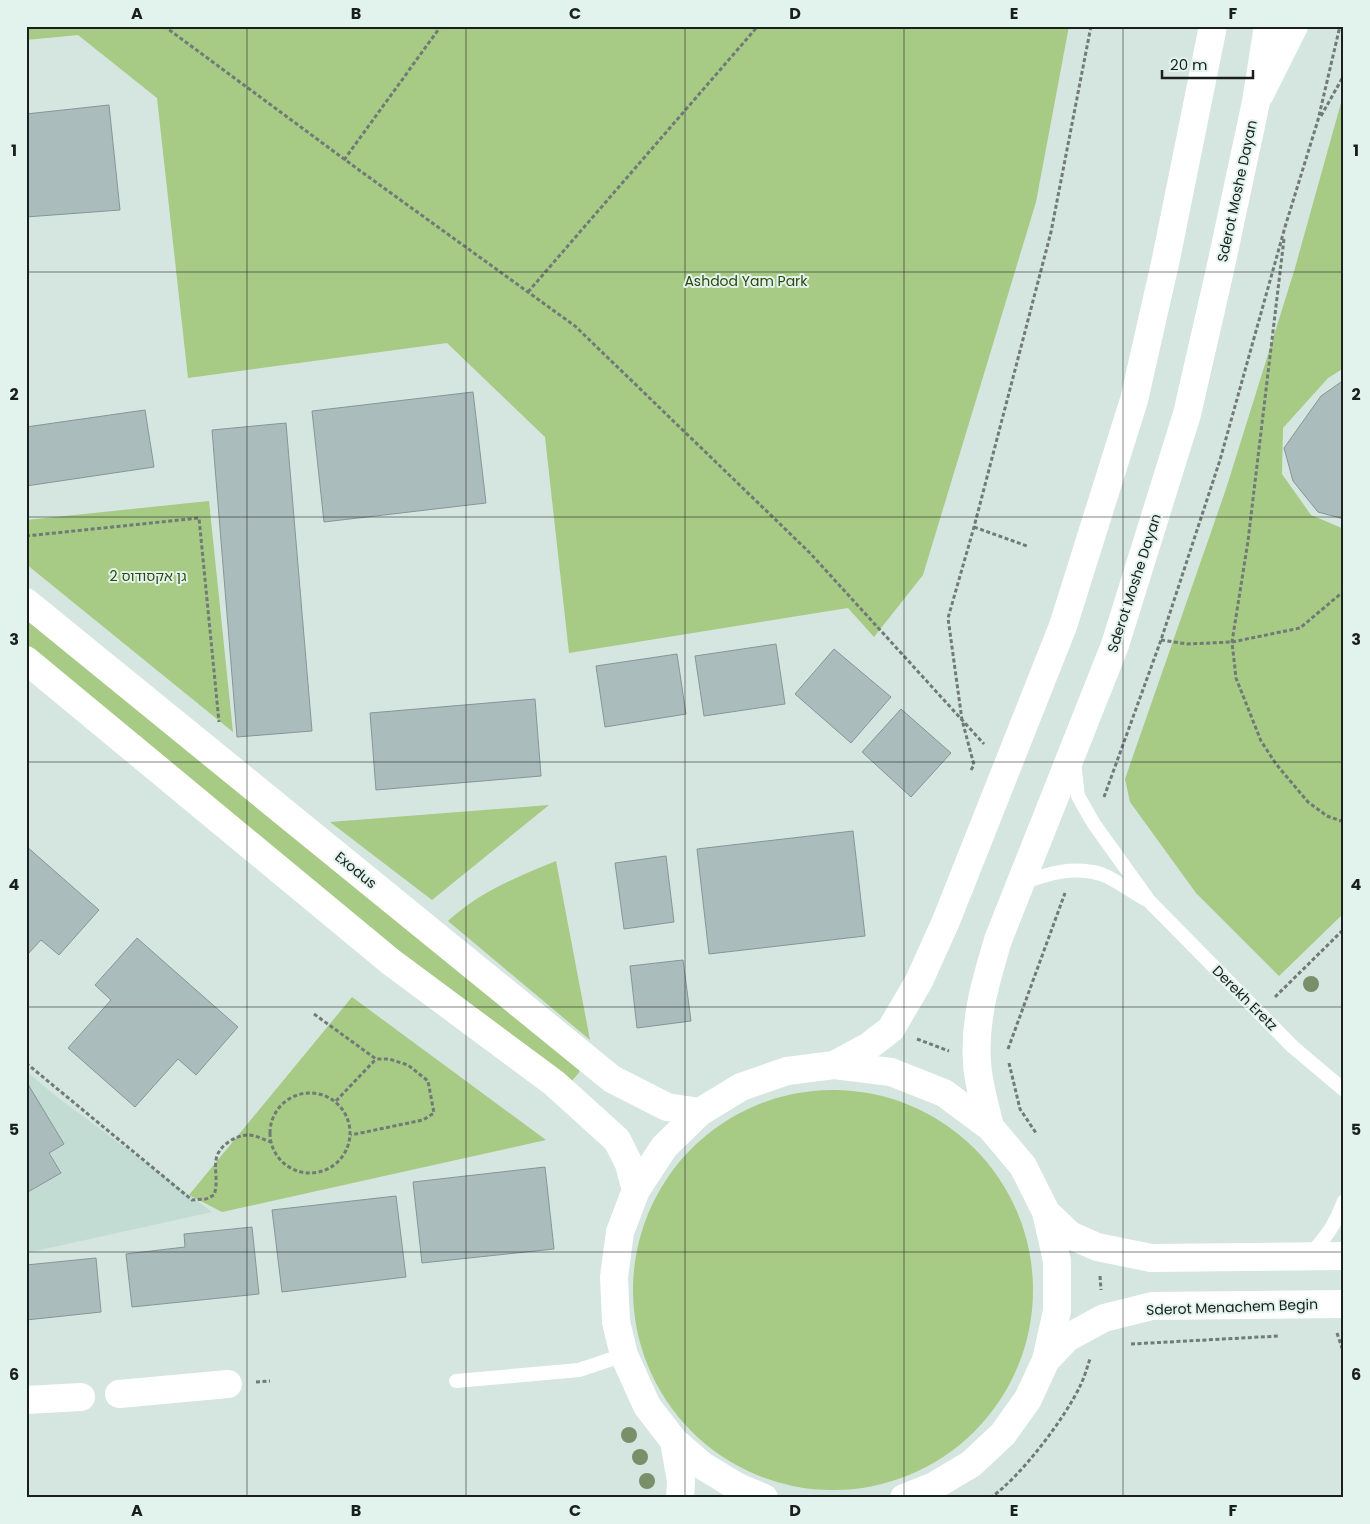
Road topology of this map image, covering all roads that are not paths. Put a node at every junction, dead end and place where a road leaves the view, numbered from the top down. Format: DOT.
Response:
graph roads {
  1 [pos="1213,26"];
  2 [pos="1268,26"];
  3 [pos="1294,26"];
  4 [pos="1256,102"];
  5 [pos="26,602"];
  6 [pos="26,660"];
  7 [pos="1077,739"];
  8 [pos="1020,884"];
  9 [pos="1150,902"];
  10 [pos="834,1065"];
  11 [pos="1344,1090"];
  12 [pos="700,1112"];
  13 [pos="990,1126"];
  14 [pos="636,1190"];
  15 [pos="1344,1201"];
  16 [pos="1046,1212"];
  17 [pos="1308,1256"];
  18 [pos="1344,1256"];
  19 [pos="1344,1304"];
  20 [pos="624,1355"];
  21 [pos="1046,1360"];
  22 [pos="456,1381"];
  23 [pos="228,1384"];
  24 [pos="119,1394"];
  25 [pos="81,1397"];
  26 [pos="26,1400"];
  27 [pos="674,1442"];
  28 [pos="680,1498"];
  29 [pos="764,1498"];
  30 [pos="904,1498"];
  1 -- 10 [label="main road"];
  2 -- 4 [label="main road, Sderot Moshe Dayan"];
  3 -- 4 [label="main road"];
  4 -- 7 [label="main road, Sderot Moshe Dayan"];
  5 -- 12 [label="main road, Exodus"];
  6 -- 14 [label="main road"];
  7 -- 8 [label="main road, Sderot Moshe Dayan"];
  7 -- 9 [label="lane, Derekh Eretz"];
  8 -- 9 [label="lane, Derekh Eretz"];
  8 -- 13 [label="main road, Sderot Moshe Dayan"];
  9 -- 11 [label="lane, Derekh Eretz"];
  10 -- 12 [label="main road"];
  10 -- 13 [label="main road"];
  12 -- 14 [label="main road"];
  13 -- 16 [label="main road"];
  14 -- 20 [label="main road"];
  15 -- 17 [label="lane"];
  16 -- 17 [label="main road"];
  16 -- 21 [label="main road"];
  17 -- 18 [label="main road"];
  19 -- 21 [label="main road, Sderot Menachem Begin"];
  20 -- 22 [label="lane"];
  20 -- 27 [label="main road"];
  21 -- 30 [label="main road"];
  23 -- 24 [label="main road"];
  25 -- 26 [label="main road"];
  27 -- 28 [label="main road"];
  27 -- 29 [label="main road"];
}
